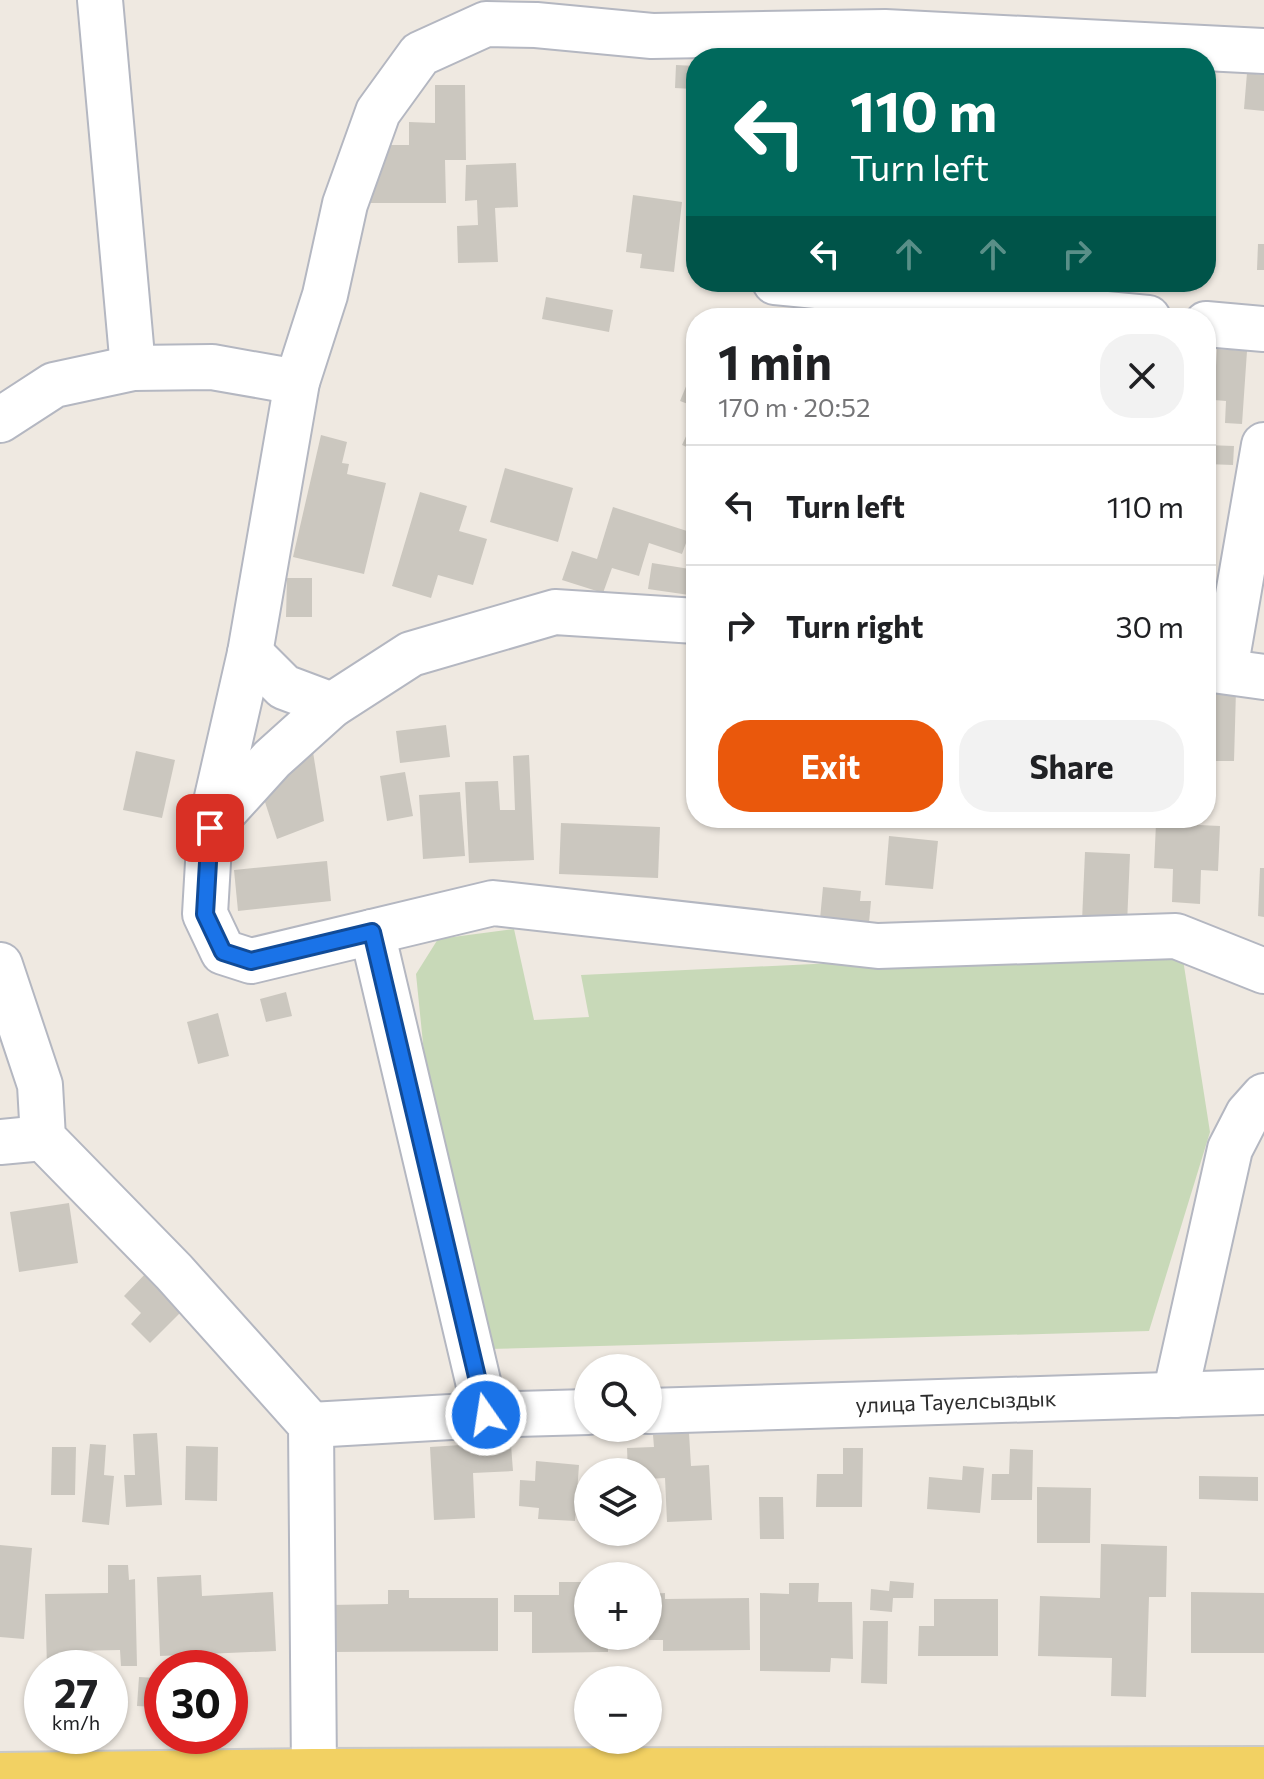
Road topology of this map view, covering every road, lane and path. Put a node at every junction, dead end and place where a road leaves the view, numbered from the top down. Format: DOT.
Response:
graph roads {
  1 [pos="100,0"];
  2 [pos="483,12"];
  3 [pos="1204,48"];
  4 [pos="1216,49"];
  5 [pos="1264,51"];
  6 [pos="879,292"];
  7 [pos="1044,308"];
  8 [pos="1216,325"];
  9 [pos="1264,329"];
  10 [pos="133,368"];
  11 [pos="297,382"];
  12 [pos="0,420"];
  13 [pos="1264,445"];
  14 [pos="686,620"];
  15 [pos="250,653"];
  16 [pos="1232,672"];
  17 [pos="332,705"];
  18 [pos="210,828"];
  19 [pos="372,932"];
  20 [pos="0,965"];
  21 [pos="1264,971"];
  22 [pos="1264,1096"];
  23 [pos="43,1138"];
  24 [pos="0,1142"];
  25 [pos="1264,1392"];
  26 [pos="1175,1395"];
  27 [pos="662,1411"];
  28 [pos="574,1412"];
  29 [pos="486,1415"];
  30 [pos="311,1425"];
  31 [pos="1264,1769"];
  32 [pos="314,1771"];
  33 [pos="1014,1774"];
  34 [pos="0,1775"];
  1 -- 10 [label="street"];
  2 -- 3 [label="street"];
  2 -- 11 [label="street"];
  4 -- 5 [label="street"];
  6 -- 7 [label="street"];
  8 -- 9 [label="street"];
  10 -- 11 [label="street"];
  10 -- 12 [label="street"];
  11 -- 15 [label="street"];
  13 -- 16 [label="street"];
  14 -- 17 [label="street"];
  15 -- 17 [label="street"];
  15 -- 18 [label="street"];
  17 -- 18 [label="street"];
  18 -- 19 [label="street"];
  19 -- 21 [label="street"];
  19 -- 29 [label="street"];
  20 -- 23 [label="street"];
  22 -- 26 [label="street"];
  23 -- 24 [label="street"];
  23 -- 30 [label="street"];
  25 -- 26 [label="street, улица Тауелсыздык"];
  26 -- 27 [label="street, улица Тауелсыздык"];
  28 -- 29 [label="street"];
  29 -- 30 [label="street"];
  30 -- 32 [label="street"];
  31 -- 33 [label="main road"];
  32 -- 33 [label="main road"];
  32 -- 34 [label="main road"];
}
